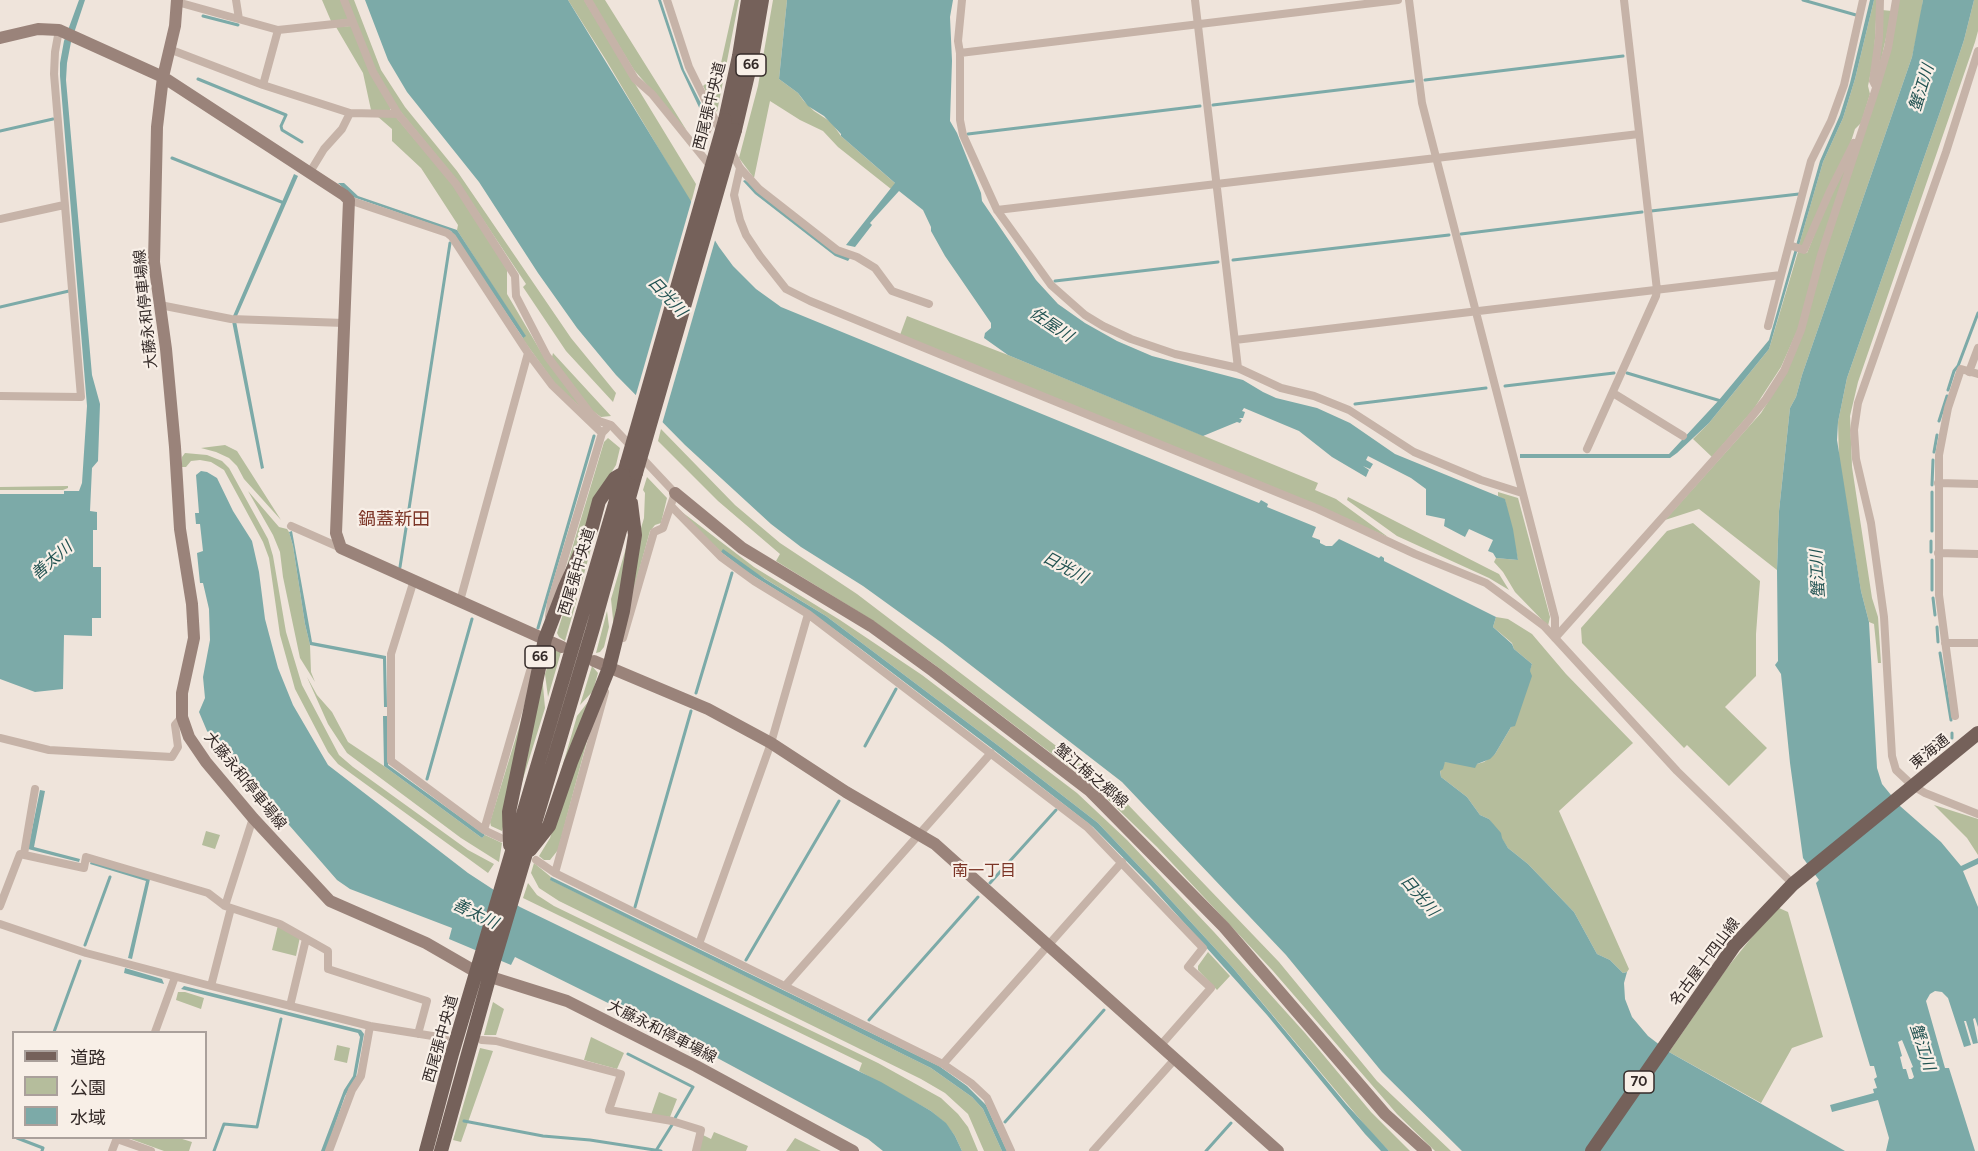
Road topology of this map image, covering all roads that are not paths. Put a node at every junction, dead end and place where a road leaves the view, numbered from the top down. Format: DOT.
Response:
graph roads {
  1 [pos="236,0"];
  2 [pos="344,0"];
  3 [pos="588,0"];
  4 [pos="666,0"];
  5 [pos="748,0"];
  6 [pos="762,0"];
  7 [pos="962,0"];
  8 [pos="1195,0"];
  9 [pos="1398,0"];
  10 [pos="1409,0"];
  11 [pos="1624,0"];
  12 [pos="1863,0"];
  13 [pos="1880,0"];
  14 [pos="1896,0"];
  15 [pos="177,1"];
  16 [pos="239,19"];
  17 [pos="352,22"];
  18 [pos="1197,24"];
  19 [pos="278,30"];
  20 [pos="66,34"];
  21 [pos="0,38"];
  22 [pos="170,48"];
  23 [pos="1978,51"];
  24 [pos="960,53"];
  25 [pos="163,78"];
  26 [pos="263,85"];
  27 [pos="1876,88"];
  28 [pos="350,112"];
  29 [pos="398,114"];
  30 [pos="724,123"];
  31 [pos="1865,127"];
  32 [pos="1639,134"];
  33 [pos="698,150"];
  34 [pos="1436,158"];
  35 [pos="740,168"];
  36 [pos="310,172"];
  37 [pos="1217,183"];
  38 [pos="734,195"];
  39 [pos="349,200"];
  40 [pos="64,205"];
  41 [pos="997,210"];
  42 [pos="0,219"];
  43 [pos="1791,246"];
  44 [pos="1781,275"];
  45 [pos="1657,290"];
  46 [pos="929,304"];
  47 [pos="160,305"];
  48 [pos="1476,311"];
  49 [pos="344,323"];
  50 [pos="1768,326"];
  51 [pos="1235,339"];
  52 [pos="1978,348"];
  53 [pos="528,353"];
  54 [pos="1238,368"];
  55 [pos="1974,373"];
  56 [pos="1613,393"];
  57 [pos="0,396"];
  58 [pos="612,425"];
  59 [pos="602,433"];
  60 [pos="1683,436"];
  61 [pos="1587,449"];
  62 [pos="629,469"];
  63 [pos="1938,483"];
  64 [pos="1978,484"];
  65 [pos="675,493"];
  66 [pos="1522,493"];
  67 [pos="630,495"];
  68 [pos="671,506"];
  69 [pos="291,525"];
  70 [pos="341,548"];
  71 [pos="1938,553"];
  72 [pos="1978,554"];
  73 [pos="414,580"];
  74 [pos="460,601"];
  75 [pos="808,614"];
  76 [pos="1555,638"];
  77 [pos="545,639"];
  78 [pos="1945,643"];
  79 [pos="1978,643"];
  80 [pos="562,647"];
  81 [pos="540,659"];
  82 [pos="594,661"];
  83 [pos="610,668"];
  84 [pos="1955,716"];
  85 [pos="182,717"];
  86 [pos="1978,733"];
  87 [pos="0,738"];
  88 [pos="771,743"];
  89 [pos="992,753"];
  90 [pos="35,789"];
  91 [pos="1907,791"];
  92 [pos="1978,814"];
  93 [pos="253,818"];
  94 [pos="484,830"];
  95 [pos="919,835"];
  96 [pos="501,837"];
  97 [pos="24,854"];
  98 [pos="530,859"];
  99 [pos="510,860"];
  100 [pos="1122,862"];
  101 [pos="555,873"];
  102 [pos="511,882"];
  103 [pos="1793,884"];
  104 [pos="0,906"];
  105 [pos="228,907"];
  106 [pos="0,924"];
  107 [pos="306,939"];
  108 [pos="699,944"];
  109 [pos="1049,945"];
  110 [pos="486,968"];
  111 [pos="175,977"];
  112 [pos="211,986"];
  113 [pos="785,986"];
  114 [pos="290,1006"];
  115 [pos="370,1026"];
  116 [pos="155,1031"];
  117 [pos="418,1034"];
  118 [pos="445,1038"];
  119 [pos="482,1040"];
  120 [pos="1160,1046"];
  121 [pos="1175,1059"];
  122 [pos="943,1064"];
  123 [pos="120,1139"];
  124 [pos="151,1151"];
  125 [pos="329,1151"];
  126 [pos="426,1151"];
  127 [pos="441,1151"];
  128 [pos="696,1151"];
  129 [pos="854,1151"];
  130 [pos="1011,1151"];
  131 [pos="1093,1151"];
  132 [pos="1278,1151"];
  133 [pos="1426,1151"];
  134 [pos="1592,1151"];
  1 -- 16 [label="street"];
  2 -- 17 [label="street"];
  3 -- 33 [label="street"];
  4 -- 30 [label="street"];
  5 -- 30 [label="main road, 西尾張中央道 / 66"];
  6 -- 30 [label="main road, 西尾張中央道 / 66"];
  7 -- 24 [label="street"];
  8 -- 18 [label="street"];
  9 -- 18 [label="street"];
  10 -- 34 [label="street"];
  11 -- 32 [label="street"];
  12 -- 43 [label="street"];
  13 -- 27 [label="street"];
  14 -- 27 [label="street"];
  15 -- 16 [label="street"];
  15 -- 22 [label="main road, 大藤永和停車場線"];
  16 -- 19 [label="street"];
  17 -- 19 [label="street"];
  17 -- 29 [label="street"];
  18 -- 24 [label="street"];
  18 -- 37 [label="street"];
  19 -- 26 [label="street"];
  20 -- 21 [label="main road"];
  20 -- 25 [label="main road"];
  20 -- 40 [label="street"];
  22 -- 25 [label="main road, 大藤永和停車場線"];
  22 -- 26 [label="street"];
  23 -- 91 [label="street"];
  24 -- 41 [label="street"];
  25 -- 36 [label="main road"];
  25 -- 47 [label="main road, 大藤永和停車場線"];
  26 -- 28 [label="street"];
  27 -- 31 [label="street"];
  28 -- 29 [label="street"];
  28 -- 36 [label="street"];
  29 -- 58 [label="street"];
  30 -- 33 [label="street"];
  30 -- 35 [label="street"];
  30 -- 62 [label="main road, 西尾張中央道 / 66, bridge"];
  31 -- 43 [label="street"];
  31 -- 76 [label="street"];
  32 -- 34 [label="street"];
  32 -- 45 [label="street"];
  33 -- 38 [label="street"];
  34 -- 37 [label="street"];
  34 -- 48 [label="street"];
  35 -- 38 [label="street"];
  35 -- 46 [label="street"];
  36 -- 39 [label="main road"];
  37 -- 41 [label="street"];
  37 -- 51 [label="street"];
  38 -- 76 [label="street"];
  39 -- 49 [label="main road"];
  39 -- 53 [label="street"];
  40 -- 42 [label="street"];
  40 -- 57 [label="street"];
  41 -- 54 [label="street"];
  43 -- 44 [label="street"];
  44 -- 45 [label="street"];
  44 -- 50 [label="street"];
  45 -- 48 [label="street"];
  45 -- 56 [label="street"];
  47 -- 49 [label="street"];
  47 -- 85 [label="main road, 大藤永和停車場線"];
  48 -- 51 [label="street"];
  48 -- 66 [label="street"];
  49 -- 70 [label="main road"];
  51 -- 54 [label="street"];
  52 -- 55 [label="street"];
  53 -- 59 [label="street"];
  53 -- 74 [label="street"];
  54 -- 66 [label="street"];
  55 -- 63 [label="street"];
  56 -- 60 [label="street"];
  56 -- 61 [label="street"];
  58 -- 59 [label="street"];
  58 -- 65 [label="street"];
  59 -- 77 [label="street"];
  62 -- 67 [label="main road, 西尾張中央道 / 66"];
  62 -- 77 [label="main road, 66"];
  62 -- 99 [label="main road, 西尾張中央道 / 66"];
  63 -- 64 [label="street"];
  63 -- 71 [label="street"];
  65 -- 68 [label="street"];
  65 -- 133 [label="main road, 蟹江梅之郷線"];
  66 -- 76 [label="street"];
  67 -- 83 [label="main road, 66"];
  67 -- 98 [label="main road, 西尾張中央道 / 66"];
  68 -- 75 [label="street"];
  68 -- 83 [label="street"];
  69 -- 70 [label="street"];
  70 -- 73 [label="main road"];
  71 -- 72 [label="street"];
  71 -- 78 [label="street"];
  73 -- 74 [label="main road"];
  73 -- 94 [label="street"];
  74 -- 77 [label="main road"];
  75 -- 88 [label="street"];
  75 -- 89 [label="street"];
  76 -- 103 [label="street"];
  77 -- 80 [label="main road"];
  77 -- 81 [label="main road, 66"];
  78 -- 79 [label="street"];
  78 -- 84 [label="street"];
  81 -- 94 [label="street"];
  81 -- 99 [label="main road, 66"];
  82 -- 83 [label="main road"];
  83 -- 88 [label="main road"];
  83 -- 98 [label="main road, 66"];
  83 -- 101 [label="street"];
  85 -- 87 [label="street"];
  85 -- 93 [label="main road, 大藤永和停車場線"];
  86 -- 91 [label="main road, 東海通 / 70"];
  88 -- 95 [label="main road"];
  88 -- 108 [label="street"];
  89 -- 95 [label="street"];
  89 -- 100 [label="street"];
  90 -- 97 [label="street"];
  91 -- 92 [label="street"];
  91 -- 103 [label="main road, 名古屋十四山線 / 70"];
  93 -- 105 [label="street"];
  93 -- 110 [label="main road, 大藤永和停車場線"];
  94 -- 96 [label="street"];
  95 -- 109 [label="main road"];
  95 -- 113 [label="street"];
  97 -- 104 [label="street"];
  97 -- 105 [label="street"];
  98 -- 101 [label="street"];
  98 -- 102 [label="main road, 西尾張中央道 / 66"];
  99 -- 102 [label="main road, 西尾張中央道 / 66"];
  100 -- 109 [label="street"];
  100 -- 120 [label="street"];
  101 -- 108 [label="street"];
  102 -- 110 [label="main road, 西尾張中央道 / 66"];
  103 -- 134 [label="main road, 名古屋十四山線 / 70"];
  105 -- 107 [label="street"];
  105 -- 112 [label="street"];
  106 -- 111 [label="street"];
  107 -- 114 [label="street"];
  107 -- 117 [label="street"];
  108 -- 113 [label="street"];
  109 -- 120 [label="main road"];
  109 -- 122 [label="street"];
  110 -- 126 [label="main road, 西尾張中央道 / 66"];
  110 -- 127 [label="main road, 西尾張中央道 / 66"];
  110 -- 129 [label="main road, 大藤永和停車場線"];
  111 -- 112 [label="street"];
  111 -- 116 [label="street"];
  112 -- 114 [label="street"];
  113 -- 122 [label="street"];
  114 -- 115 [label="street"];
  115 -- 117 [label="street"];
  115 -- 125 [label="street"];
  117 -- 118 [label="street"];
  119 -- 128 [label="street"];
  120 -- 121 [label="main road"];
  121 -- 131 [label="street"];
  121 -- 132 [label="main road"];
  122 -- 130 [label="street"];
  123 -- 124 [label="street"];
}
